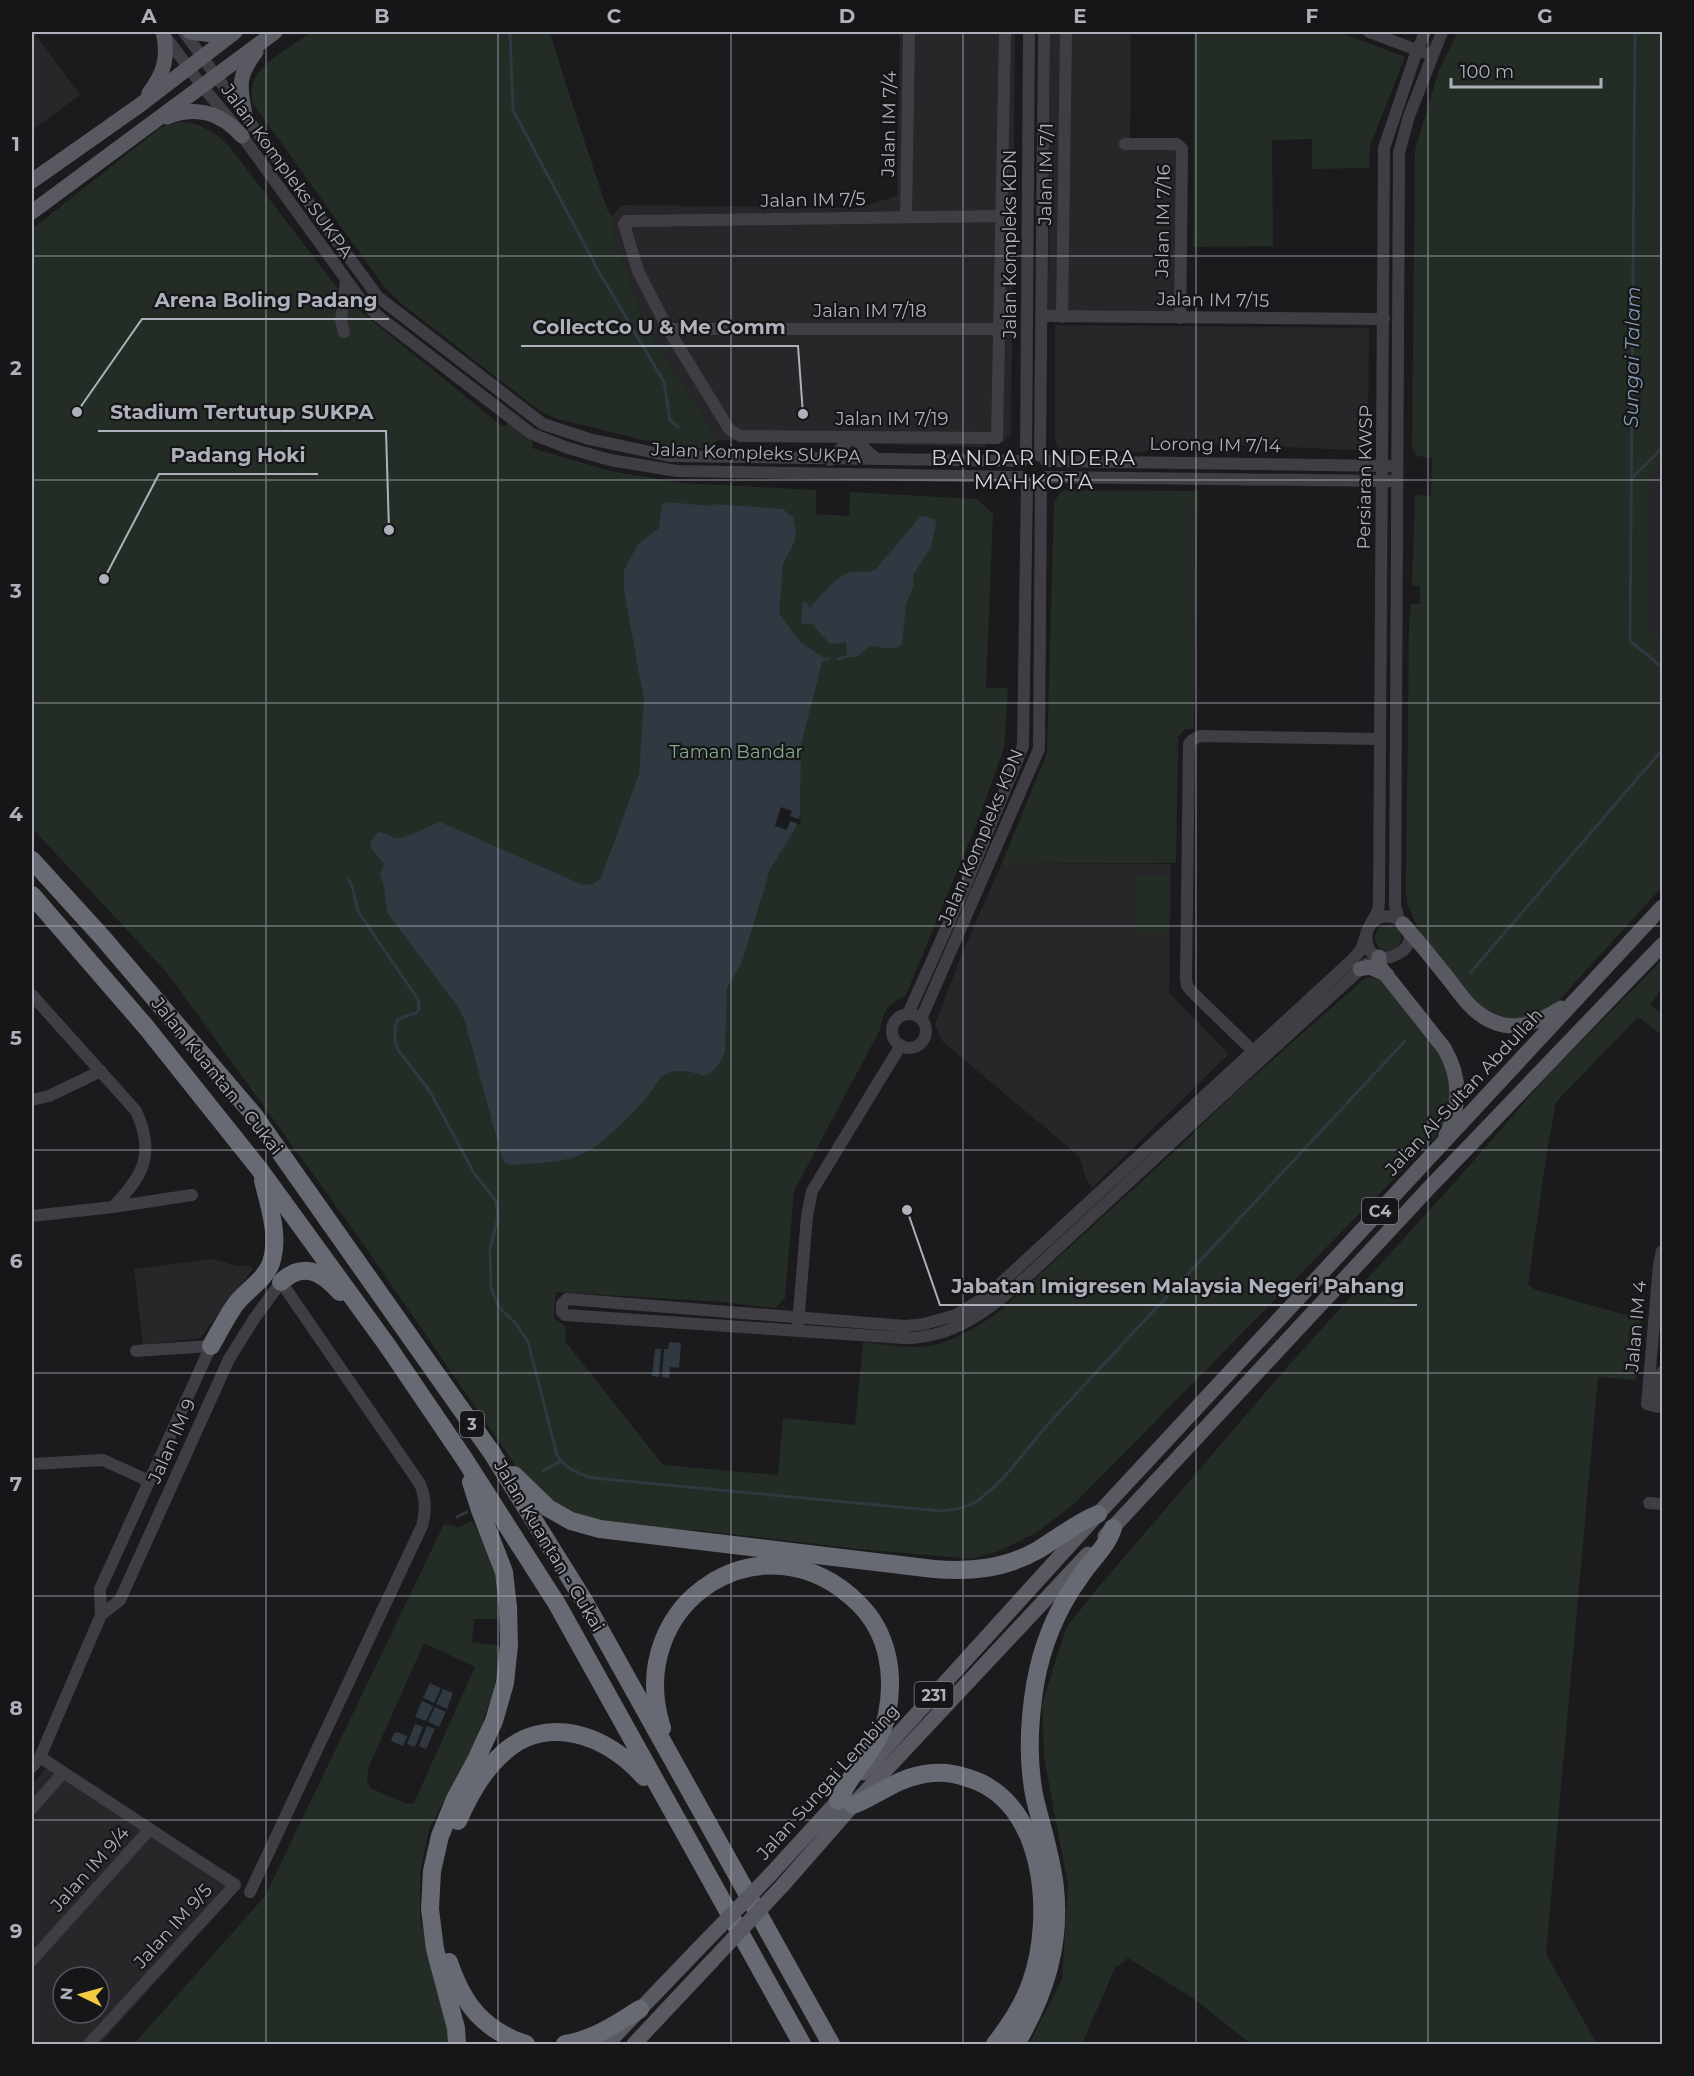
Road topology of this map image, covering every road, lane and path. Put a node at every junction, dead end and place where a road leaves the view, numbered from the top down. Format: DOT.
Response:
graph roads {
  1 [pos="163,32"];
  2 [pos="184,32"];
  3 [pos="190,32"];
  4 [pos="221,32"];
  5 [pos="235,32"];
  6 [pos="275,32"];
  7 [pos="909,32"];
  8 [pos="1005,32"];
  9 [pos="1029,32"];
  10 [pos="1044,32"];
  11 [pos="1065,32"];
  12 [pos="1369,32"];
  13 [pos="1425,32"];
  14 [pos="1442,32"];
  15 [pos="1417,50"];
  16 [pos="1431,56"];
  17 [pos="203,57"];
  18 [pos="189,68"];
  19 [pos="216,75"];
  20 [pos="202,86"];
  21 [pos="140,105"];
  22 [pos="245,114"];
  23 [pos="150,126"];
  24 [pos="242,136"];
  25 [pos="1125,144"];
  26 [pos="32,181"];
  27 [pos="32,212"];
  28 [pos="1001,216"];
  29 [pos="906,217"];
  30 [pos="626,221"];
  31 [pos="346,280"];
  32 [pos="1042,316"];
  33 [pos="1062,316"];
  34 [pos="1180,318"];
  35 [pos="1384,319"];
  36 [pos="668,329"];
  37 [pos="1000,329"];
  38 [pos="344,332"];
  39 [pos="1384,335"];
  40 [pos="1400,335"];
  41 [pos="852,437"];
  42 [pos="876,459"];
  43 [pos="1024,459"];
  44 [pos="1043,459"];
  45 [pos="830,460"];
  46 [pos="1383,466"];
  47 [pos="1398,466"];
  48 [pos="1044,479"];
  49 [pos="1024,480"];
  50 [pos="1383,480"];
  51 [pos="1398,481"];
  52 [pos="1380,723"];
  53 [pos="1396,723"];
  54 [pos="1380,739"];
  55 [pos="1023,746"];
  56 [pos="1039,749"];
  57 [pos="32,860"];
  58 [pos="32,896"];
  59 [pos="1662,907"];
  60 [pos="1401,922"];
  61 [pos="1368,929"];
  62 [pos="1662,946"];
  63 [pos="1378,956"];
  64 [pos="1360,969"];
  65 [pos="1387,975"];
  66 [pos="32,995"];
  67 [pos="1578,998"];
  68 [pos="908,1014"];
  69 [pos="921,1019"];
  70 [pos="901,1046"];
  71 [pos="1253,1050"];
  72 [pos="1246,1065"];
  73 [pos="101,1071"];
  74 [pos="32,1100"];
  75 [pos="1437,1150"];
  76 [pos="260,1170"];
  77 [pos="192,1195"];
  78 [pos="1085,1205"];
  79 [pos="113,1207"];
  80 [pos="1094,1215"];
  81 [pos="32,1216"];
  82 [pos="1662,1251"];
  83 [pos="281,1282"];
  84 [pos="799,1316"];
  85 [pos="798,1331"];
  86 [pos="387,1345"];
  87 [pos="211,1346"];
  88 [pos="136,1352"];
  89 [pos="1662,1372"];
  90 [pos="492,1453"];
  91 [pos="465,1460"];
  92 [pos="32,1464"];
  93 [pos="149,1481"];
  94 [pos="1649,1503"];
  95 [pos="1662,1504"];
  96 [pos="1098,1514"];
  97 [pos="1113,1528"];
  98 [pos="115,1556"];
  99 [pos="135,1566"];
  100 [pos="107,1573"];
  101 [pos="128,1581"];
  102 [pos="101,1615"];
  103 [pos="672,1759"];
  104 [pos="36,1762"];
  105 [pos="63,1773"];
  106 [pos="666,1803"];
  107 [pos="846,1803"];
  108 [pos="32,1808"];
  109 [pos="150,1829"];
  110 [pos="250,1892"];
  111 [pos="32,1960"];
  112 [pos="640,2009"];
  113 [pos="813,2011"];
  114 [pos="89,2044"];
  115 [pos="457,2044"];
  116 [pos="526,2044"];
  117 [pos="565,2044"];
  118 [pos="607,2044"];
  119 [pos="634,2044"];
  120 [pos="802,2044"];
  121 [pos="831,2044"];
  122 [pos="842,2044"];
  123 [pos="994,2044"];
  124 [pos="1016,2044"];
  1 -- 18 [label="street, Jalan Kompleks SUKPA"];
  1 -- 21 [label="main road"];
  2 -- 17 [label="street, Jalan Kompleks SUKPA"];
  3 -- 4 [label="main road"];
  5 -- 17 [label="main road"];
  6 -- 19 [label="main road"];
  6 -- 22 [label="main road"];
  7 -- 29 [label="street, Jalan IM 7/4"];
  8 -- 28 [label="street"];
  9 -- 43 [label="street, Jalan Kompleks KDN"];
  10 -- 32 [label="street, Jalan Kompleks KDN"];
  11 -- 33 [label="street, Jalan IM 7/1"];
  12 -- 15 [label="street"];
  13 -- 15 [label="street, Persiaran KWSP"];
  14 -- 16 [label="street, Persiaran KWSP"];
  15 -- 16 [label="street"];
  15 -- 35 [label="street, Persiaran KWSP"];
  16 -- 40 [label="street, Persiaran KWSP"];
  17 -- 18 [label="main road"];
  17 -- 19 [label="street, Jalan Kompleks SUKPA"];
  18 -- 20 [label="street, Jalan Kompleks SUKPA"];
  18 -- 21 [label="main road"];
  19 -- 20 [label="main road"];
  19 -- 22 [label="street, Jalan Kompleks SUKPA"];
  20 -- 23 [label="main road"];
  20 -- 24 [label="street, Jalan Kompleks SUKPA"];
  21 -- 26 [label="main road"];
  22 -- 45 [label="street, Jalan Kompleks SUKPA"];
  23 -- 24 [label="main road"];
  23 -- 27 [label="main road"];
  24 -- 31 [label="street, Jalan Kompleks SUKPA"];
  25 -- 34 [label="street, Jalan IM 7/16"];
  28 -- 29 [label="street, Jalan IM 7/5"];
  28 -- 37 [label="street, Jalan IM 7/19"];
  29 -- 30 [label="street, Jalan IM 7/5"];
  30 -- 36 [label="street, Jalan IM 7/19"];
  31 -- 38 [label="street"];
  31 -- 49 [label="street, Jalan Kompleks SUKPA"];
  32 -- 33 [label="street, Jalan IM 7/15"];
  32 -- 44 [label="street, Jalan Kompleks KDN"];
  33 -- 34 [label="street, Jalan IM 7/15"];
  34 -- 35 [label="street, Jalan IM 7/15"];
  35 -- 39 [label="street, Persiaran KWSP"];
  36 -- 37 [label="street, Jalan IM 7/18"];
  36 -- 41 [label="street, Jalan IM 7/19"];
  37 -- 41 [label="street, Jalan IM 7/19"];
  39 -- 40 [label="street"];
  39 -- 46 [label="street, Persiaran KWSP"];
  40 -- 47 [label="street, Persiaran KWSP"];
  41 -- 42 [label="street"];
  41 -- 45 [label="street"];
  42 -- 43 [label="street, Jalan Kompleks SUKPA"];
  42 -- 45 [label="street, Jalan Kompleks SUKPA"];
  43 -- 44 [label="street"];
  43 -- 49 [label="street"];
  44 -- 46 [label="street, Lorong IM 7/14"];
  44 -- 48 [label="street"];
  46 -- 47 [label="street, Lorong IM 7/14"];
  46 -- 50 [label="street, Persiaran KWSP"];
  47 -- 51 [label="street, Persiaran KWSP"];
  48 -- 49 [label="street"];
  48 -- 50 [label="street, Lorong IM 7/14"];
  48 -- 56 [label="street, Jalan Kompleks KDN"];
  49 -- 55 [label="street, Jalan Kompleks KDN"];
  50 -- 51 [label="street, Lorong IM 7/14"];
  50 -- 52 [label="street, Persiaran KWSP"];
  51 -- 53 [label="street, Persiaran KWSP"];
  52 -- 53 [label="street"];
  52 -- 54 [label="street, Persiaran KWSP"];
  53 -- 60 [label="street, Persiaran KWSP"];
  54 -- 61 [label="street, Persiaran KWSP"];
  54 -- 71 [label="street"];
  55 -- 56 [label="street"];
  55 -- 68 [label="street, Jalan Kompleks KDN"];
  56 -- 69 [label="street, Jalan Kompleks KDN"];
  57 -- 90 [label="highway, Jalan Kuantan - Cukai / 3"];
  58 -- 76 [label="highway, Jalan Kuantan - Cukai / 3"];
  59 -- 67 [label="main road, Jalan Al-Sultan Abdullah / C4"];
  60 -- 61 [label="street"];
  60 -- 63 [label="street, Persiaran KWSP"];
  60 -- 67 [label="main road"];
  61 -- 63 [label="street"];
  61 -- 71 [label="street, Persiaran KWSP"];
  62 -- 97 [label="main road, C4"];
  63 -- 64 [label="street"];
  63 -- 65 [label="main road"];
  64 -- 65 [label="main road"];
  64 -- 72 [label="street"];
  65 -- 75 [label="main road"];
  66 -- 73 [label="street"];
  67 -- 75 [label="main road, Jalan Al-Sultan Abdullah / C4"];
  68 -- 69 [label="street"];
  68 -- 70 [label="street"];
  69 -- 70 [label="street"];
  70 -- 84 [label="street"];
  71 -- 72 [label="street, Persiaran KWSP"];
  72 -- 78 [label="street"];
  72 -- 80 [label="street"];
  73 -- 74 [label="street"];
  73 -- 79 [label="street"];
  75 -- 96 [label="main road, Jalan Al-Sultan Abdullah / C4"];
  76 -- 86 [label="highway, Jalan Kuantan - Cukai / 3"];
  76 -- 87 [label="highway"];
  77 -- 79 [label="street"];
  78 -- 80 [label="street"];
  78 -- 84 [label="street"];
  79 -- 81 [label="street"];
  80 -- 85 [label="street"];
  82 -- 89 [label="street, Jalan IM 4"];
  83 -- 86 [label="highway"];
  83 -- 99 [label="street, Jalan IM 9"];
  83 -- 110 [label="street"];
  84 -- 85 [label="street"];
  84 -- 85 [label="street"];
  86 -- 91 [label="highway, Jalan Kuantan - Cukai / 3"];
  87 -- 88 [label="street"];
  87 -- 93 [label="street, Jalan IM 9"];
  90 -- 96 [label="highway"];
  90 -- 103 [label="highway, Jalan Kuantan - Cukai / 3"];
  91 -- 106 [label="highway, Jalan Kuantan - Cukai / 3"];
  91 -- 115 [label="highway"];
  92 -- 93 [label="street"];
  93 -- 98 [label="street, Jalan IM 9"];
  94 -- 95 [label="street"];
  96 -- 107 [label="main road, Jalan Sungai Lembing / 231"];
  97 -- 107 [label="main road, Jalan Sungai Lembing / 231"];
  97 -- 124 [label="highway"];
  98 -- 99 [label="street"];
  98 -- 100 [label="street, Jalan IM 9"];
  99 -- 101 [label="street, Jalan IM 9"];
  100 -- 101 [label="street"];
  100 -- 102 [label="street, Jalan IM 9"];
  101 -- 102 [label="street, Jalan IM 9"];
  102 -- 104 [label="street, Jalan IM 9"];
  103 -- 107 [label="highway"];
  103 -- 113 [label="highway, Jalan Kuantan - Cukai / 3"];
  104 -- 105 [label="street"];
  105 -- 108 [label="street"];
  105 -- 109 [label="street"];
  106 -- 116 [label="highway"];
  106 -- 120 [label="highway, Jalan Kuantan - Cukai / 3"];
  107 -- 112 [label="main road, Jalan Sungai Lembing / 231, bridge"];
  107 -- 119 [label="main road, Jalan Sungai Lembing / 231, bridge"];
  107 -- 123 [label="highway"];
  109 -- 111 [label="street, Jalan IM 9/4"];
  109 -- 114 [label="street, Jalan IM 9/5"];
  112 -- 117 [label="highway"];
  112 -- 118 [label="main road, Jalan Sungai Lembing / 231"];
  113 -- 121 [label="highway, Jalan Kuantan - Cukai / 3"];
  113 -- 122 [label="highway"];
}
